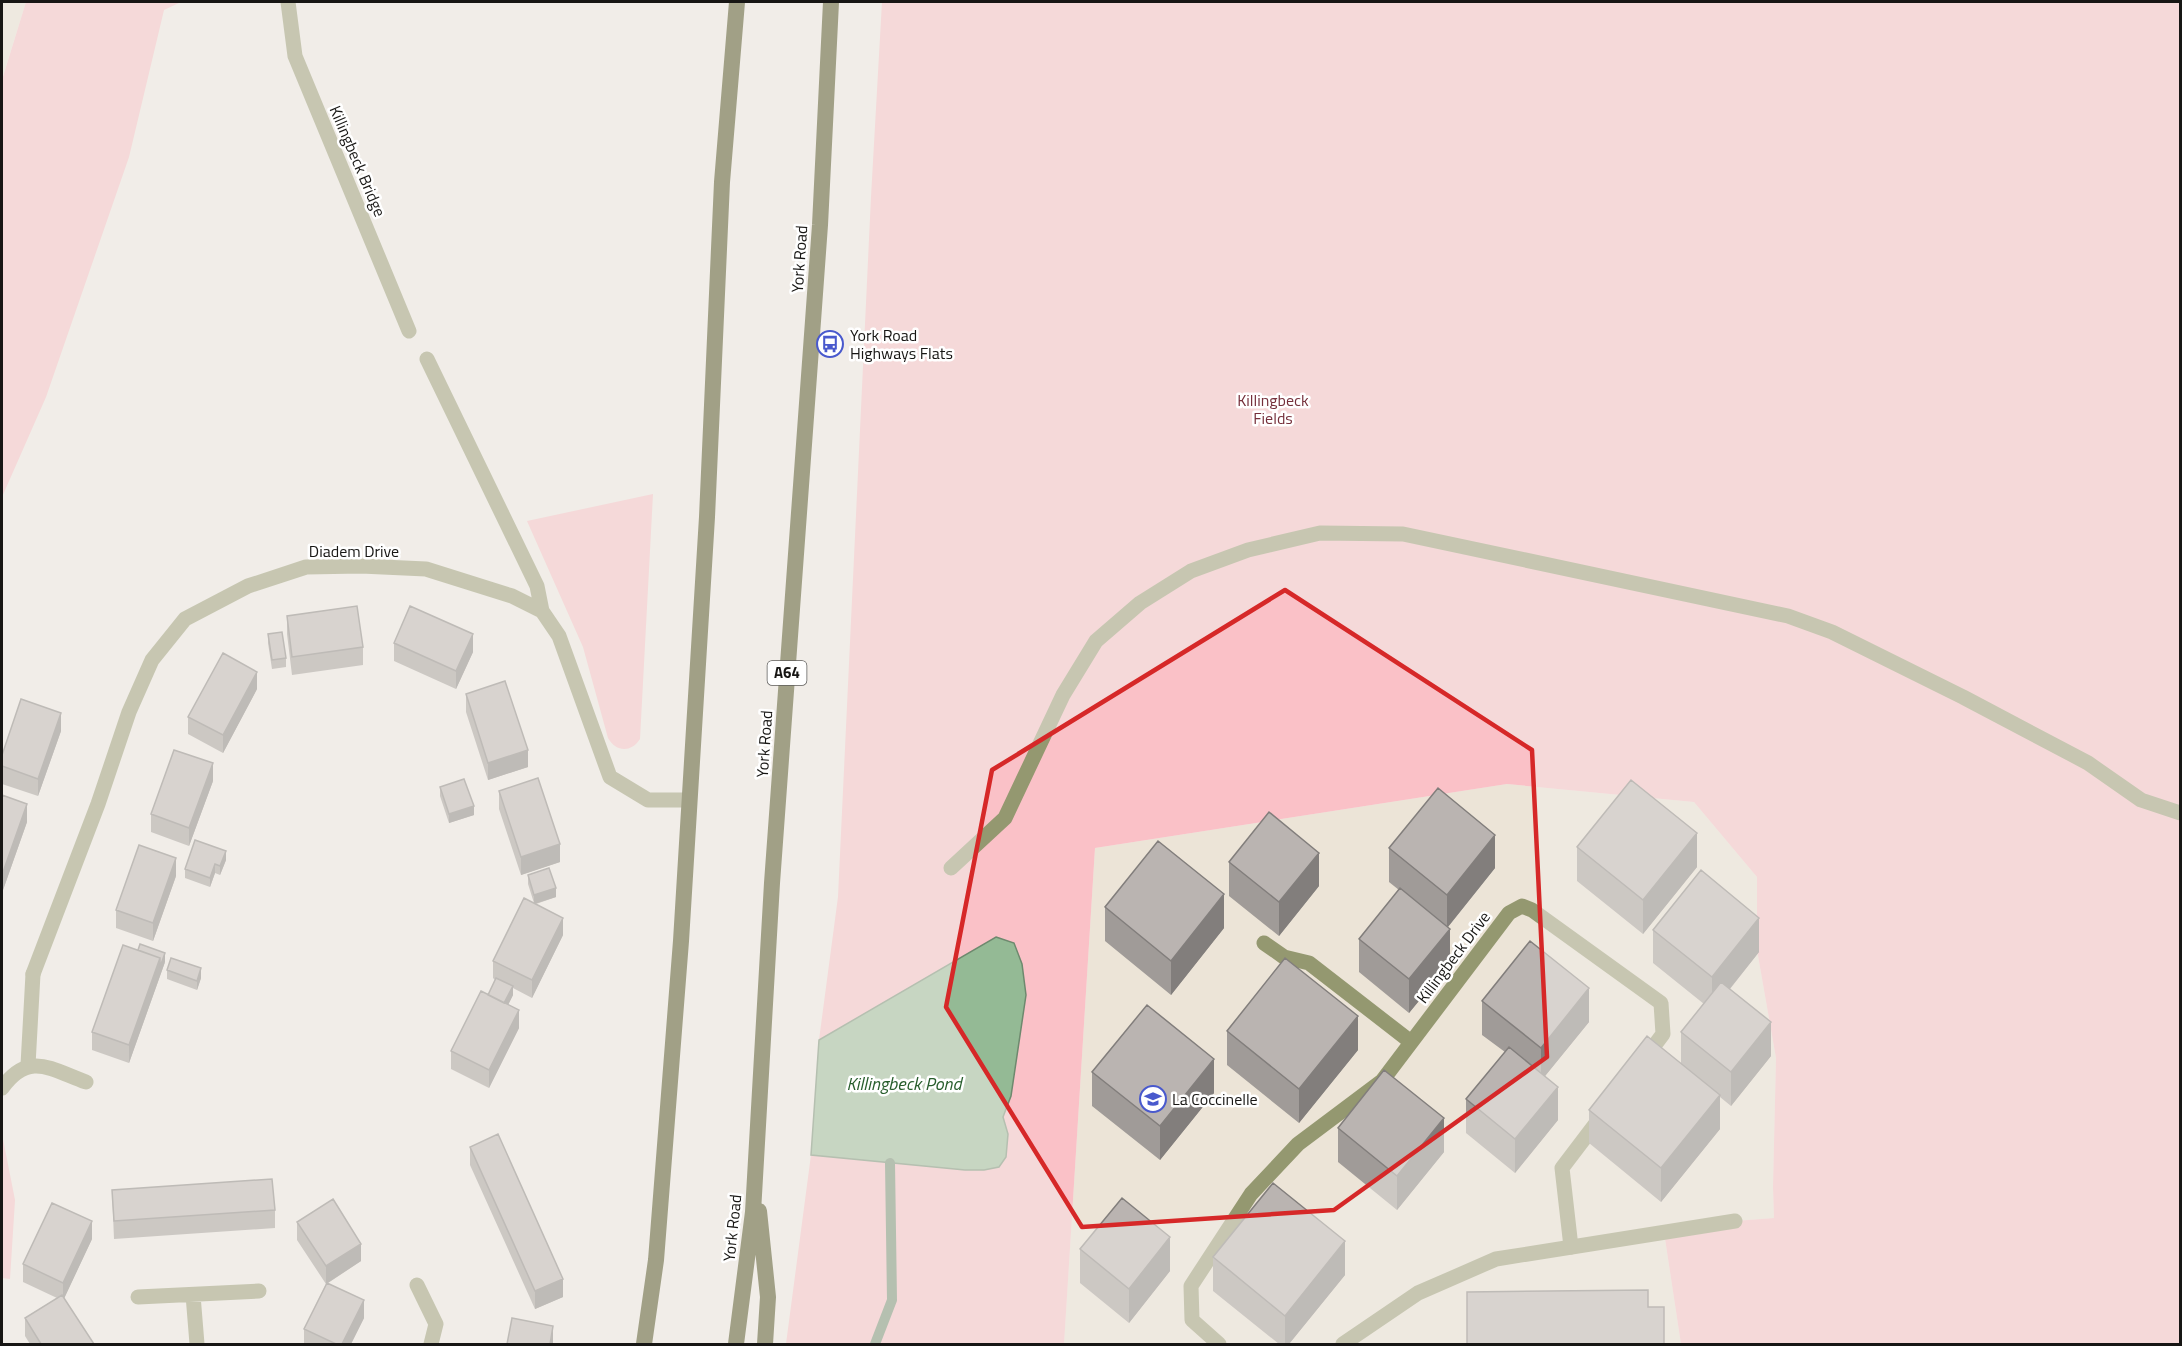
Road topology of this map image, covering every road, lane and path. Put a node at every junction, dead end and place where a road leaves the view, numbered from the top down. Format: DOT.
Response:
graph roads {
  1 [pos="288,2"];
  2 [pos="737,2"];
  3 [pos="831,2"];
  4 [pos="409,331"];
  5 [pos="427,359"];
  6 [pos="542,611"];
  7 [pos="688,800"];
  8 [pos="2181,813"];
  9 [pos="951,868"];
  10 [pos="1264,943"];
  11 [pos="1411,1042"];
  12 [pos="28,1065"];
  13 [pos="1633,1075"];
  14 [pos="86,1082"];
  15 [pos="2,1088"];
  16 [pos="1611,1103"];
  17 [pos="755,1168"];
  18 [pos="1735,1221"];
  19 [pos="1571,1247"];
  20 [pos="417,1285"];
  21 [pos="259,1291"];
  22 [pos="194,1295"];
  23 [pos="138,1297"];
  24 [pos="197,1344"];
  25 [pos="431,1344"];
  26 [pos="644,1344"];
  27 [pos="736,1344"];
  28 [pos="765,1344"];
  29 [pos="1219,1344"];
  30 [pos="1343,1344"];
  1 -- 4 [label="street, Killingbeck Bridge"];
  2 -- 7 [label="highway"];
  3 -- 17 [label="highway, York Road / A64"];
  5 -- 6 [label="street"];
  6 -- 7 [label="street, Diadem Drive"];
  6 -- 12 [label="street, Diadem Drive"];
  7 -- 26 [label="highway"];
  8 -- 9 [label="street"];
  10 -- 11 [label="street"];
  11 -- 13 [label="street, Killingbeck Drive"];
  11 -- 29 [label="street, Killingbeck Drive"];
  12 -- 14 [label="street"];
  12 -- 15 [label="street"];
  16 -- 19 [label="street"];
  17 -- 27 [label="highway, York Road / A64"];
  17 -- 28 [label="highway"];
  18 -- 19 [label="street"];
  19 -- 30 [label="street"];
  20 -- 25 [label="street"];
  21 -- 22 [label="street"];
  22 -- 23 [label="street"];
  22 -- 24 [label="street"];
}
